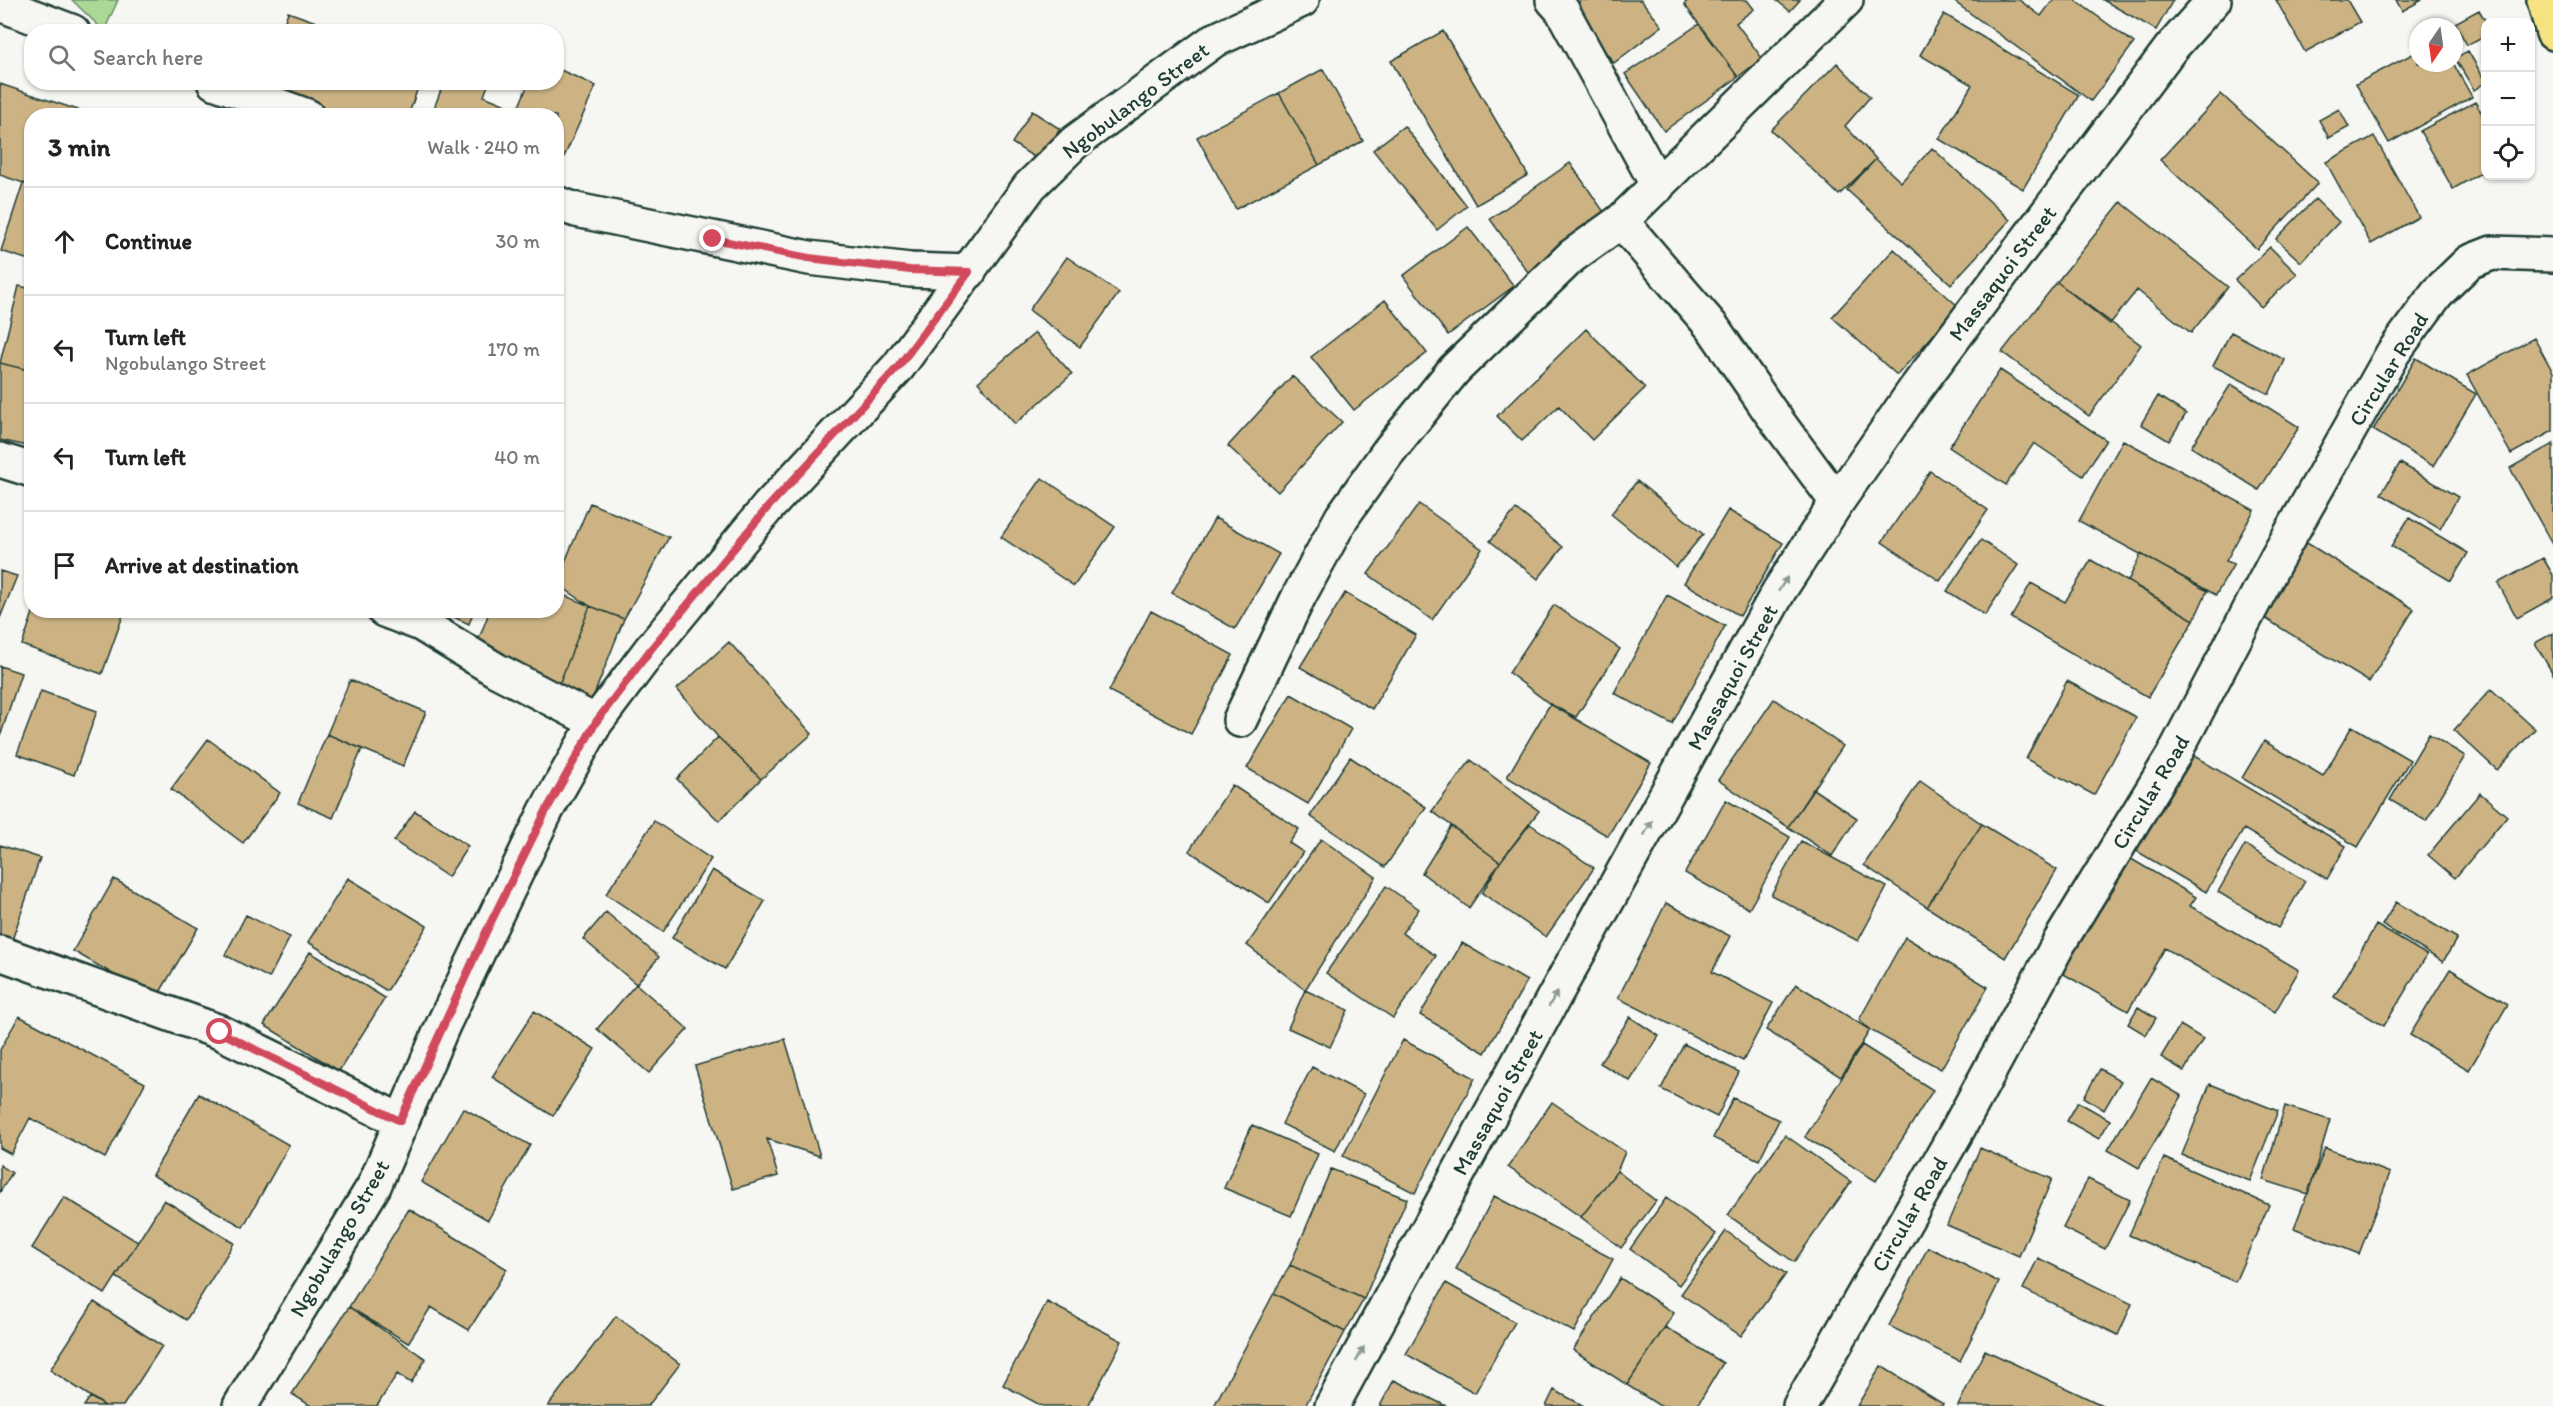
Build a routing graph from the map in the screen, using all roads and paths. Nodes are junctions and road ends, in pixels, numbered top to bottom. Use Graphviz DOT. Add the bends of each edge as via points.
graph roads {
  1 [pos="1302,0"];
  2 [pos="1553,0"];
  3 [pos="1846,0"];
  4 [pos="2214,0"];
  5 [pos="2544,0"];
  6 [pos="0,4"];
  7 [pos="52,24"];
  8 [pos="2553,33"];
  9 [pos="236,90"];
  10 [pos="285,108"];
  11 [pos="1658,186"];
  12 [pos="564,206"];
  13 [pos="1621,221"];
  14 [pos="2553,255"];
  15 [pos="969,272"];
  16 [pos="0,460"];
  17 [pos="24,468"];
  18 [pos="1837,502"];
  19 [pos="405,618"];
  20 [pos="1240,720"];
  21 [pos="596,722"];
  22 [pos="0,954"];
  23 [pos="400,1121"];
  24 [pos="240,1406"];
  25 [pos="1332,1406"];
  26 [pos="1800,1406"];
  1 -- 15 [label="street, Ngobulango Street" via="1213,40 1075,142 1030,186"];
  2 -- 11 [label="street" via="1563,10"];
  3 -- 11 [label="street"];
  4 -- 18 [label="street, Massaquoi Street" via="2171,48 1914,391"];
  5 -- 8 [label="highway"];
  6 -- 7 [label="street"];
  9 -- 10 [label="street"];
  11 -- 13 [label="street"];
  12 -- 15 [label="street" via="809,258 910,270"];
  13 -- 18 [label="street" via="1713,328"];
  13 -- 20 [label="street" via="1572,256 1455,370 1388,452 1342,517"];
  14 -- 26 [label="street, Circular Road" via="2492,254 2469,262 2438,293 2393,353 2277,558 2173,756 2059,943"];
  15 -- 21 [label="street, Ngobulango Street" via="898,367 768,507"];
  16 -- 17 [label="street"];
  25 -- 18 [label="street, Massaquoi Street, one-way" via="1779,591"];
  19 -- 21 [label="street"];
  21 -- 23 [label="street, Ngobulango Street" via="486,932"];
  22 -- 23 [label="street" via="220,1032"];
  23 -- 24 [label="street, Ngobulango Street" via="374,1186"];
}
